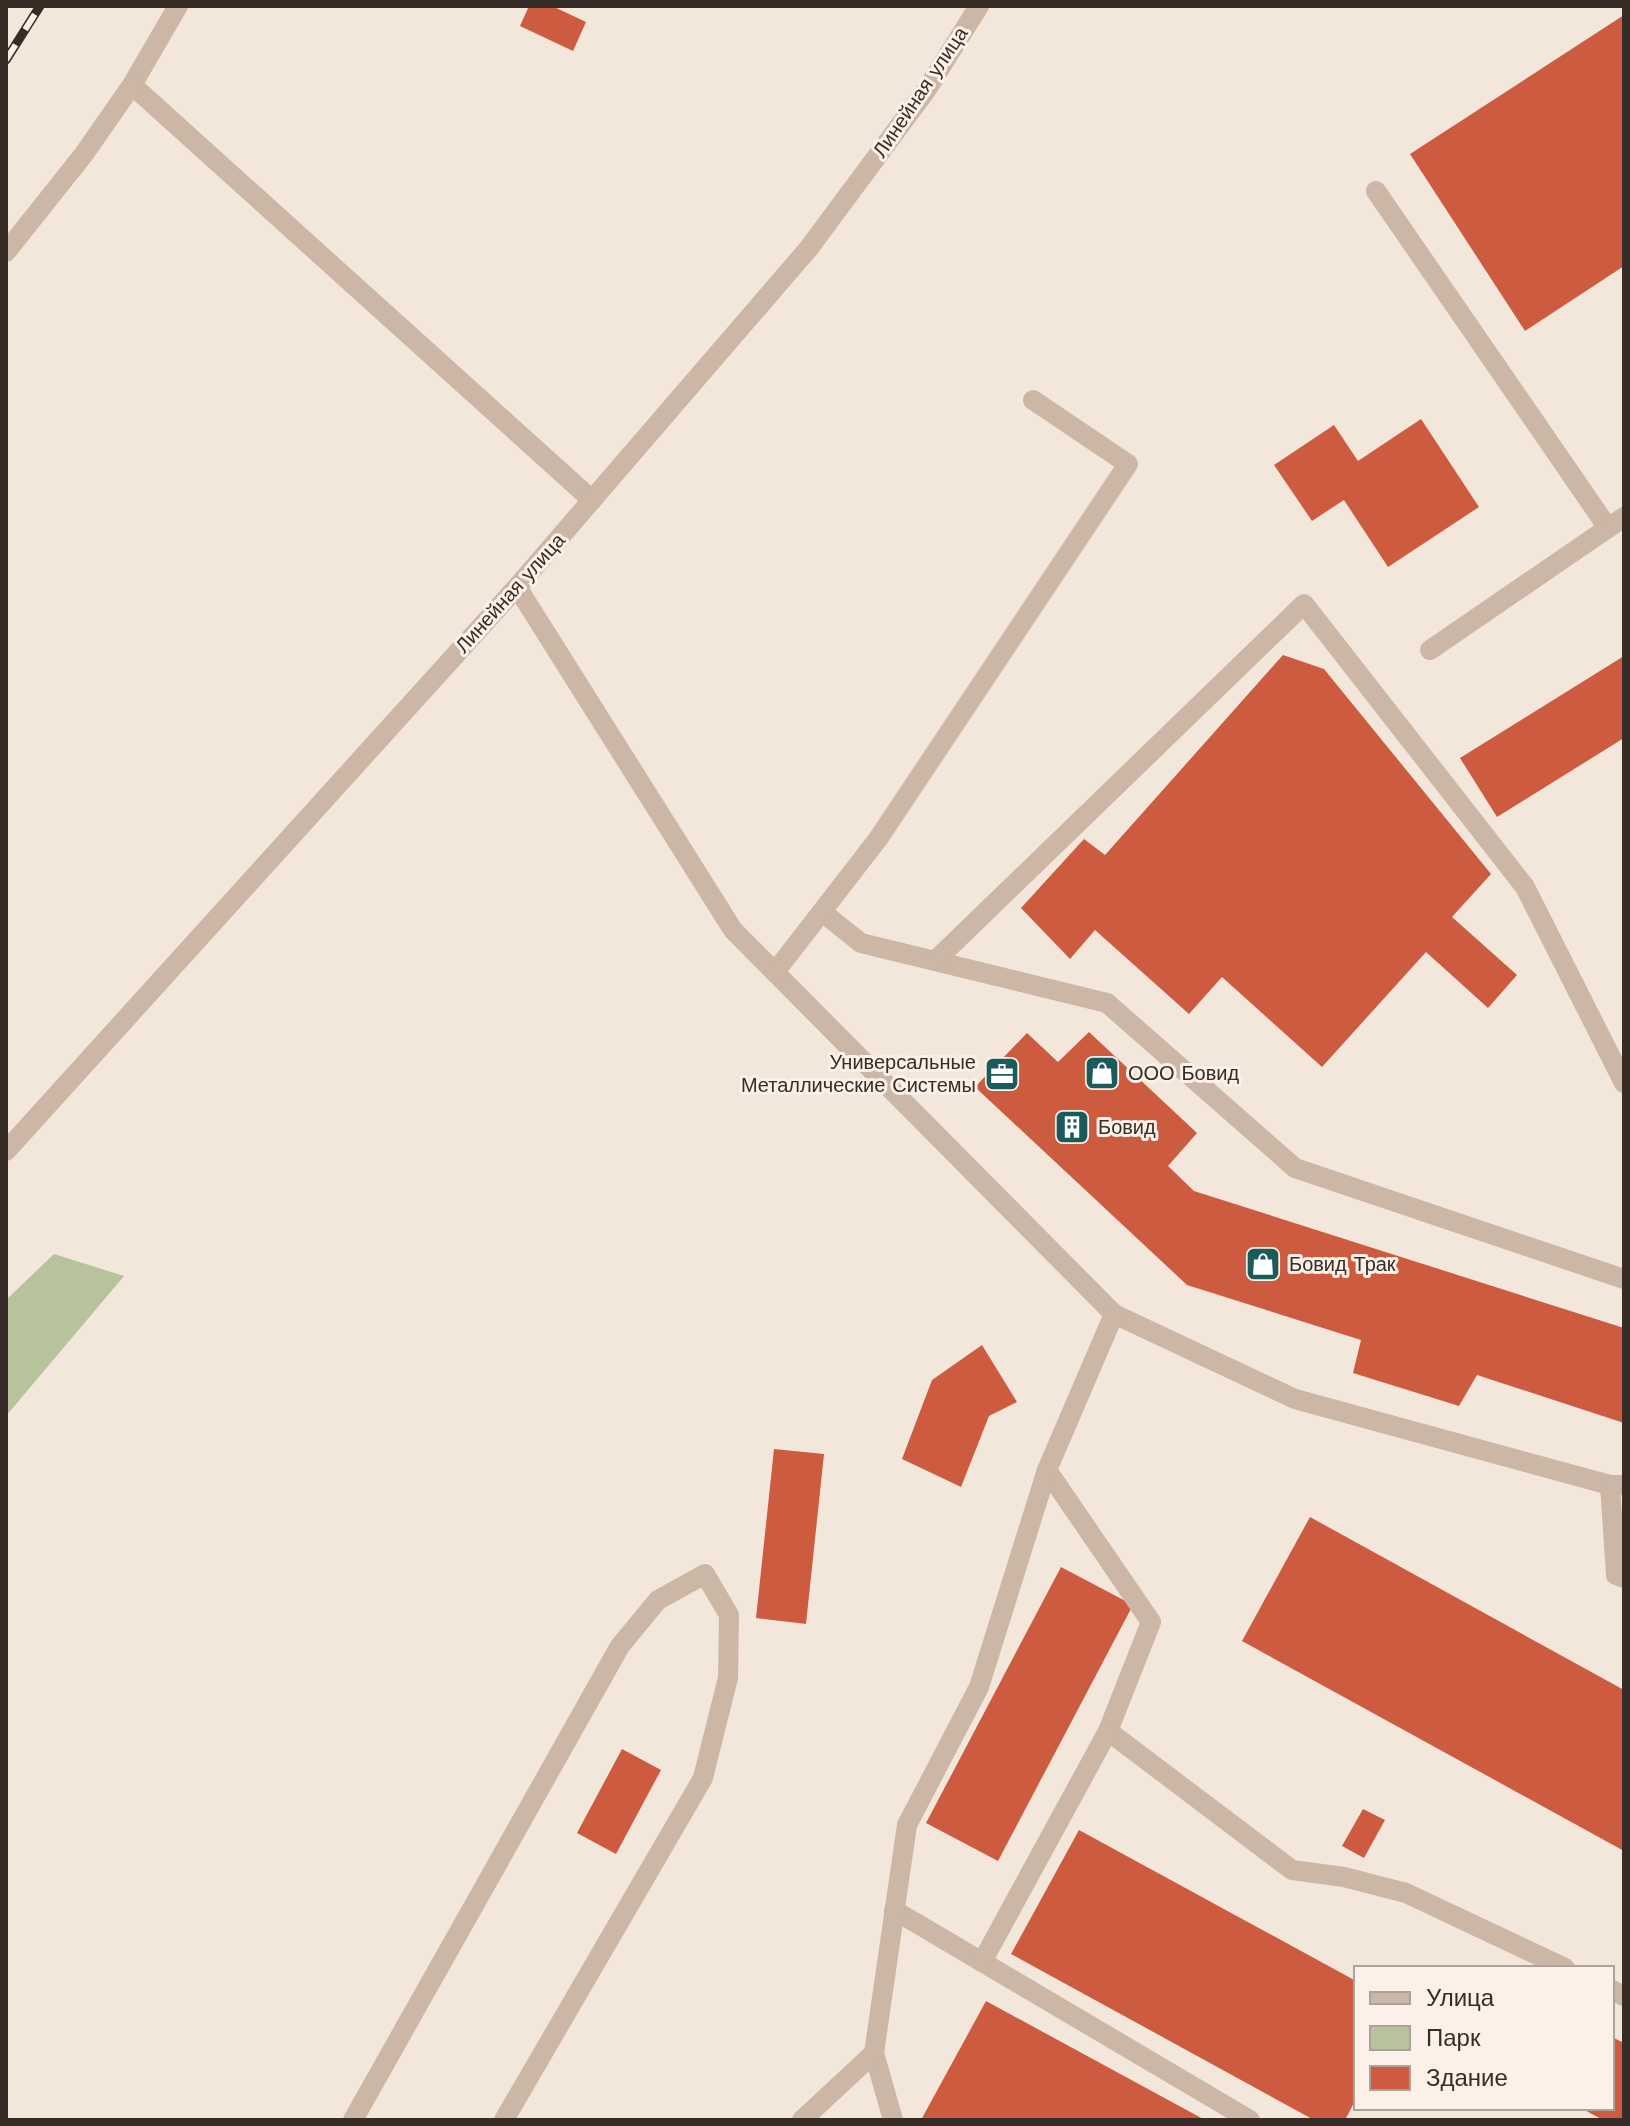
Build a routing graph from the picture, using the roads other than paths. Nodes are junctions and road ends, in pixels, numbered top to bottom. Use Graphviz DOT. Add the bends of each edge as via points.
graph roads {
  1 [pos="178,6"];
  2 [pos="979,6"];
  3 [pos="132,85"];
  4 [pos="1376,191"];
  5 [pos="6,252"];
  6 [pos="1033,400"];
  7 [pos="592,500"];
  8 [pos="1616,522"];
  9 [pos="517,587"];
  10 [pos="1430,650"];
  11 [pos="822,912"];
  12 [pos="935,961"];
  13 [pos="775,972"];
  14 [pos="1624,1083"];
  15 [pos="6,1151"];
  16 [pos="1624,1279"];
  17 [pos="1114,1314"];
  18 [pos="1047,1470"];
  19 [pos="1617,1485"];
  20 [pos="1624,1578"];
  21 [pos="1108,1731"];
  22 [pos="894,1910"];
  23 [pos="982,1962"];
  24 [pos="1561,1966"];
  25 [pos="874,2053"];
  26 [pos="353,2120"];
  27 [pos="504,2120"];
  28 [pos="802,2120"];
  29 [pos="893,2120"];
  30 [pos="1250,2120"];
  1 -- 3 [label="street"];
  2 -- 7 [label="street, Линейная улица" via="927,89 809,248"];
  3 -- 5 [label="street"];
  3 -- 7 [label="street"];
  4 -- 8 [label="street"];
  6 -- 11 [label="street" via="1128,464 878,839"];
  7 -- 9 [label="street, Линейная улица"];
  8 -- 10 [label="street"];
  9 -- 13 [label="street" via="733,930"];
  9 -- 15 [label="street, Линейная улица"];
  11 -- 12 [label="street" via="861,943"];
  11 -- 13 [label="street"];
  12 -- 14 [label="street" via="1304,604 1525,887"];
  12 -- 16 [label="street" via="1107,1003 1295,1168"];
  13 -- 17 [label="street"];
  17 -- 18 [label="street"];
  17 -- 19 [label="street" via="1295,1399"];
  18 -- 21 [label="street" via="1151,1622"];
  18 -- 22 [label="street" via="979,1687 907,1825"];
  19 -- 20 [label="street" via="1616,1575"];
  21 -- 23 [label="street"];
  21 -- 24 [label="street" via="1292,1870 1406,1893"];
  22 -- 23 [label="street"];
  22 -- 25 [label="street"];
  23 -- 30 [label="street"];
  25 -- 28 [label="street"];
  25 -- 29 [label="street"];
  26 -- 27 [label="street" via="620,1646 658,1600 705,1574 729,1615 728,1678 703,1778"];
}
